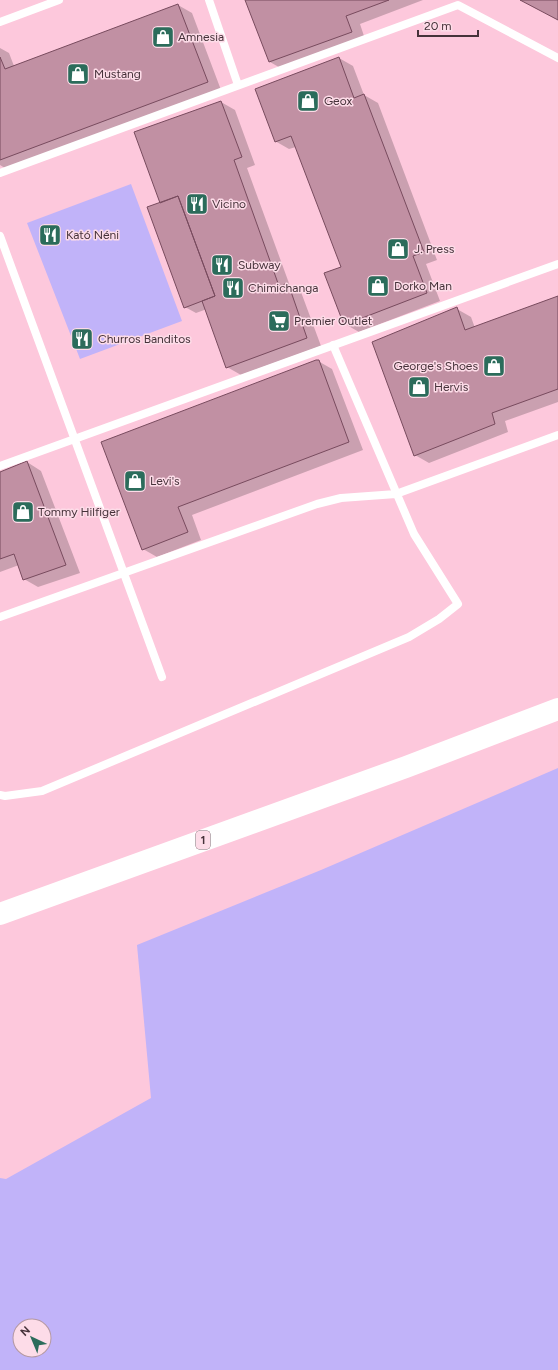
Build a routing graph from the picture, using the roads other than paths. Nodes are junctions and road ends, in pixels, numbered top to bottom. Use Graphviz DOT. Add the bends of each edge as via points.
graph roads {
  1 [pos="59,0"];
  2 [pos="209,0"];
  3 [pos="0,22"];
  4 [pos="558,58"];
  5 [pos="238,86"];
  6 [pos="0,173"];
  7 [pos="0,236"];
  8 [pos="558,264"];
  9 [pos="333,345"];
  10 [pos="558,435"];
  11 [pos="75,439"];
  12 [pos="0,466"];
  13 [pos="396,494"];
  14 [pos="124,573"];
  15 [pos="0,617"];
  16 [pos="162,677"];
  17 [pos="558,710"];
  18 [pos="0,795"];
  19 [pos="0,914"];
  1 -- 3 [label="lane"];
  2 -- 5 [label="lane"];
  4 -- 5 [label="lane" via="458,5"];
  5 -- 6 [label="lane"];
  7 -- 11 [label="lane"];
  8 -- 9 [label="lane"];
  9 -- 11 [label="lane"];
  9 -- 13 [label="lane"];
  10 -- 13 [label="lane"];
  11 -- 12 [label="lane"];
  11 -- 14 [label="lane"];
  13 -- 14 [label="lane" via="341,498 317,504"];
  13 -- 18 [label="lane" via="414,534 458,604 439,619 409,637 42,792"];
  14 -- 15 [label="lane"];
  14 -- 16 [label="lane"];
  17 -- 19 [label="main road, 1"];
}
